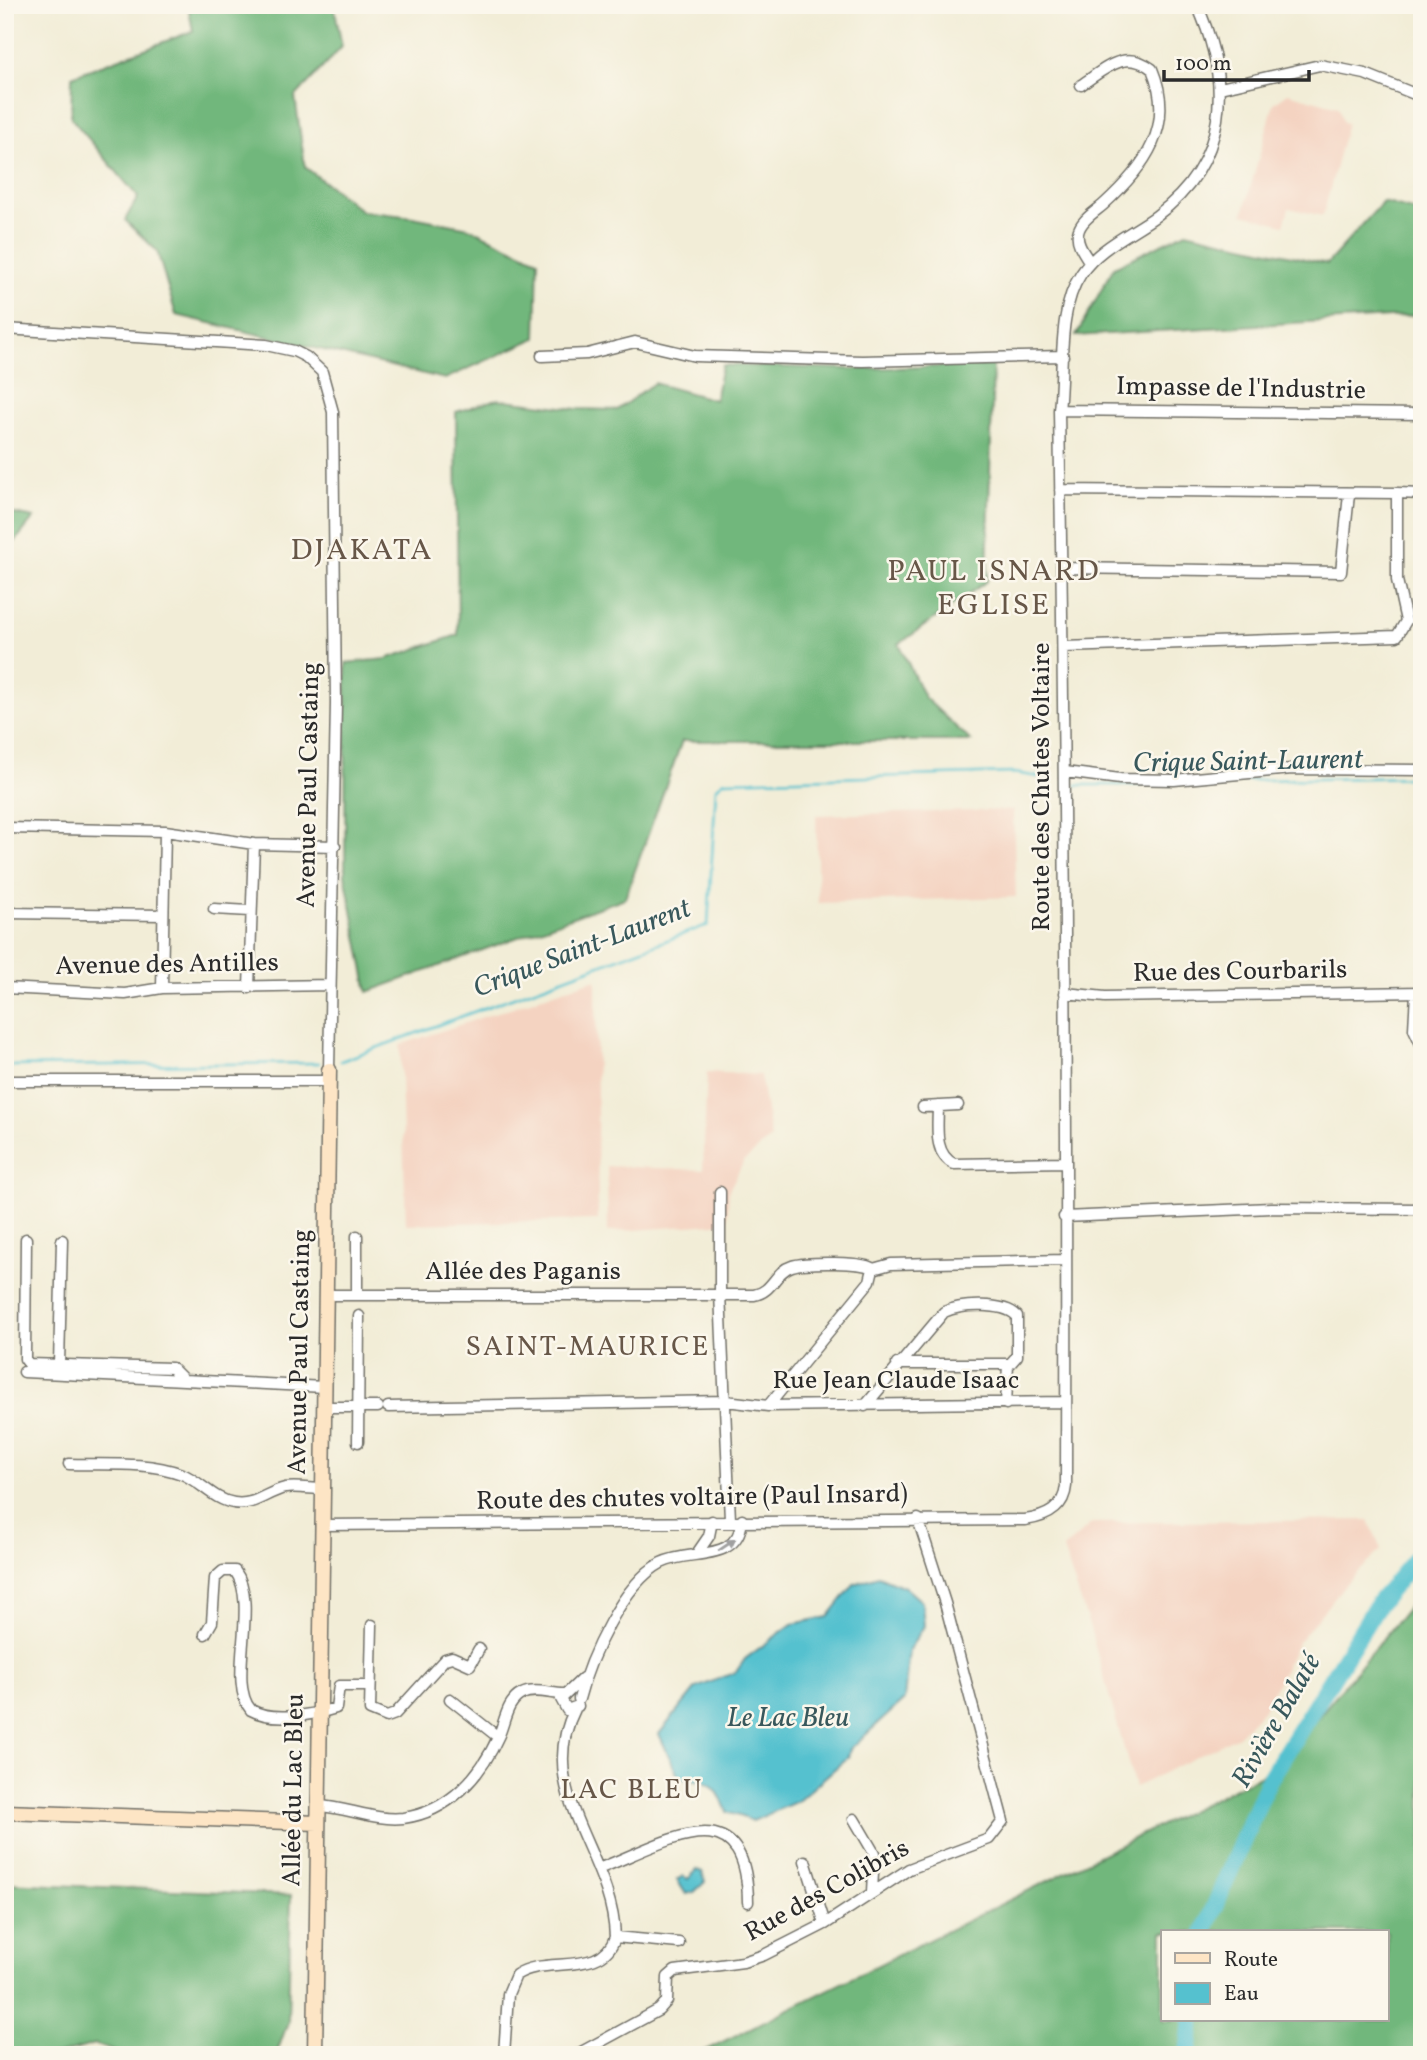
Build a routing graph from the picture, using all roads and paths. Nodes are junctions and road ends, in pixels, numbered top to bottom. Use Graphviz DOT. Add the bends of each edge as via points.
graph roads {
  1 [pos="1197,5"];
  2 [pos="1081,85"];
  3 [pos="1220,88"];
  4 [pos="1422,97"];
  5 [pos="1090,262"];
  6 [pos="5,329"];
  7 [pos="542,356"];
  8 [pos="1063,356"];
  9 [pos="1059,410"];
  10 [pos="1422,414"];
  11 [pos="1060,490"];
  12 [pos="1396,493"];
  13 [pos="1349,494"];
  14 [pos="1422,494"];
  15 [pos="1063,568"];
  16 [pos="1064,648"];
  17 [pos="1422,770"];
  18 [pos="1065,772"];
  19 [pos="5,828"];
  20 [pos="165,831"];
  21 [pos="254,844"];
  22 [pos="335,846"];
  23 [pos="214,909"];
  24 [pos="250,911"];
  25 [pos="5,912"];
  26 [pos="163,915"];
  27 [pos="330,985"];
  28 [pos="5,988"];
  29 [pos="162,988"];
  30 [pos="249,988"];
  31 [pos="1065,993"];
  32 [pos="1419,993"];
  33 [pos="1422,1046"];
  34 [pos="329,1075"];
  35 [pos="5,1081"];
  36 [pos="958,1105"];
  37 [pos="938,1106"];
  38 [pos="923,1107"];
  39 [pos="1066,1161"];
  40 [pos="720,1192"];
  41 [pos="1422,1209"];
  42 [pos="1064,1217"];
  43 [pos="357,1236"];
  44 [pos="26,1239"];
  45 [pos="62,1240"];
  46 [pos="1066,1260"];
  47 [pos="873,1269"];
  48 [pos="720,1293"];
  49 [pos="326,1295"];
  50 [pos="357,1295"];
  51 [pos="359,1316"];
  52 [pos="60,1364"];
  53 [pos="897,1364"];
  54 [pos="1008,1365"];
  55 [pos="24,1372"];
  56 [pos="182,1378"];
  57 [pos="324,1387"];
  58 [pos="726,1401"];
  59 [pos="1066,1402"];
  60 [pos="1006,1404"];
  61 [pos="768,1406"];
  62 [pos="866,1406"];
  63 [pos="323,1407"];
  64 [pos="360,1407"];
  65 [pos="358,1442"];
  66 [pos="69,1464"];
  67 [pos="323,1489"];
  68 [pos="1058,1506"];
  69 [pos="918,1519"];
  70 [pos="736,1520"];
  71 [pos="712,1521"];
  72 [pos="322,1525"];
  73 [pos="698,1552"];
  74 [pos="372,1625"];
  75 [pos="205,1634"];
  76 [pos="479,1649"];
  77 [pos="369,1686"];
  78 [pos="450,1699"];
  79 [pos="569,1701"];
  80 [pos="319,1713"];
  81 [pos="498,1737"];
  82 [pos="318,1806"];
  83 [pos="5,1812"];
  84 [pos="855,1819"];
  85 [pos="318,1824"];
  86 [pos="805,1861"];
  87 [pos="598,1869"];
  88 [pos="872,1892"];
  89 [pos="748,1902"];
  90 [pos="825,1924"];
  91 [pos="615,1937"];
  92 [pos="679,1943"];
  93 [pos="315,2055"];
  94 [pos="504,2055"];
  95 [pos="576,2055"];
  1 -- 3 [label="street, Route des Chutes Voltaire" via="1211,42"];
  2 -- 5 [label="street" via="1123,58 1135,59 1153,69 1163,106 1156,141 1078,233 1080,247"];
  3 -- 4 [label="street" via="1310,66 1328,66 1365,74"];
  3 -- 5 [label="street, Route des Chutes Voltaire" via="1213,138 1194,176 1160,213"];
  5 -- 8 [label="street, Route des Chutes Voltaire" via="1069,303"];
  6 -- 22 [label="street, Avenue Paul Castaing" via="257,344 294,351 322,372 331,396 334,432"];
  7 -- 8 [label="street" via="587,354 635,342 695,356 862,361"];
  8 -- 9 [label="street, Route des Chutes Voltaire"];
  9 -- 10 [label="street, Impasse de l'Industrie"];
  9 -- 11 [label="street, Route des Chutes Voltaire"];
  11 -- 13 [label="street"];
  11 -- 15 [label="street, Route des Chutes Voltaire"];
  12 -- 13 [label="street"];
  12 -- 14 [label="street"];
  12 -- 16 [label="street" via="1397,580 1406,621 1397,636"];
  13 -- 15 [label="street" via="1341,572"];
  15 -- 16 [label="street, Route des Chutes Voltaire"];
  16 -- 18 [label="street, Route des Chutes Voltaire"];
  17 -- 18 [label="street" via="1292,769 1174,780"];
  18 -- 31 [label="street, Route des Chutes Voltaire"];
  19 -- 20 [label="street"];
  20 -- 21 [label="street"];
  20 -- 26 [label="street"];
  21 -- 22 [label="street"];
  21 -- 24 [label="street"];
  22 -- 27 [label="street, Avenue Paul Castaing"];
  23 -- 24 [label="street"];
  24 -- 30 [label="street"];
  25 -- 26 [label="street"];
  26 -- 29 [label="street"];
  27 -- 30 [label="street, Avenue des Antilles"];
  27 -- 34 [label="street, Avenue Paul Castaing"];
  28 -- 29 [label="street, Avenue des Antilles" via="125,993"];
  29 -- 30 [label="street, Avenue des Antilles"];
  31 -- 32 [label="street, Rue des Courbarils" via="1105,997"];
  31 -- 39 [label="street, Route des Chutes Voltaire"];
  32 -- 33 [label="street, Rue des Courbarils" via="1414,1029"];
  34 -- 35 [label="street"];
  34 -- 49 [label="street, Avenue Paul Castaing"];
  36 -- 37 [label="street"];
  37 -- 38 [label="street"];
  37 -- 39 [label="street" via="940,1147 954,1164"];
  39 -- 42 [label="street, Route des Chutes Voltaire"];
  40 -- 48 [label="street"];
  41 -- 42 [label="street" via="1270,1208"];
  42 -- 46 [label="street, Route des Chutes Voltaire"];
  43 -- 50 [label="street"];
  44 -- 52 [label="street" via="25,1359 29,1364"];
  45 -- 52 [label="street"];
  46 -- 47 [label="street, Allée des Paganis" via="891,1264"];
  46 -- 59 [label="street, Route des Chutes Voltaire"];
  47 -- 48 [label="street, Allée des Paganis" via="862,1263 795,1265 783,1271 766,1292 754,1296"];
  47 -- 61 [label="street" via="870,1281"];
  48 -- 50 [label="street, Allée des Paganis"];
  48 -- 58 [label="street"];
  49 -- 50 [label="street, Allée des Paganis"];
  49 -- 57 [label="street, Avenue Paul Castaing"];
  51 -- 64 [label="street"];
  52 -- 56 [label="street" via="172,1368"];
  53 -- 54 [label="street"];
  53 -- 54 [label="street" via="944,1312 1007,1308 1017,1315 1017,1356"];
  53 -- 62 [label="street"];
  54 -- 60 [label="street"];
  55 -- 56 [label="street"];
  56 -- 57 [label="street"];
  57 -- 63 [label="street, Avenue Paul Castaing"];
  58 -- 61 [label="street, Rue Jean Claude Isaac"];
  58 -- 64 [label="street, Rue Jean Claude Isaac"];
  58 -- 70 [label="street"];
  59 -- 60 [label="street, Rue Jean Claude Isaac"];
  59 -- 68 [label="street, Route des Chutes Voltaire" via="1066,1486"];
  60 -- 62 [label="street, Rue Jean Claude Isaac"];
  61 -- 62 [label="street, Rue Jean Claude Isaac"];
  63 -- 64 [label="street, Rue Jean Claude Isaac"];
  63 -- 67 [label="street, Avenue Paul Castaing"];
  64 -- 65 [label="street"];
  66 -- 67 [label="street" via="167,1469 194,1480 222,1500 237,1503 254,1503 288,1488"];
  67 -- 72 [label="street, Avenue Paul Castaing"];
  68 -- 69 [label="street, Route des chutes voltaire (Paul Insard)" via="1025,1520"];
  69 -- 70 [label="street, Route des chutes voltaire (Paul Insard)"];
  69 -- 88 [label="street, Rue des Colibris" via="1003,1821 989,1839 909,1869"];
  70 -- 71 [label="street, Route des chutes voltaire (Paul Insard)"];
  73 -- 70 [label="street, one-way" via="718,1552 731,1546 739,1536"];
  71 -- 72 [label="street, Route des chutes voltaire (Paul Insard)"];
  71 -- 73 [label="street"];
  72 -- 80 [label="street, Allée du Lac Bleu"];
  73 -- 79 [label="street" via="661,1563 646,1574 625,1599"];
  74 -- 77 [label="street"];
  75 -- 80 [label="street" via="212,1622 215,1578 223,1571 235,1571 243,1589 247,1706 261,1715"];
  76 -- 77 [label="street" via="470,1665 452,1657 445,1659 395,1714 387,1717 370,1710"];
  77 -- 80 [label="street" via="339,1686 336,1708"];
  78 -- 81 [label="street"];
  79 -- 81 [label="street" via="528,1692 517,1697"];
  79 -- 87 [label="street" via="563,1780"];
  80 -- 82 [label="street, Allée du Lac Bleu"];
  81 -- 82 [label="street" via="468,1784 456,1796 424,1812 388,1818"];
  82 -- 85 [label="street, Allée du Lac Bleu"];
  83 -- 85 [label="street"];
  84 -- 88 [label="street" via="874,1853"];
  85 -- 93 [label="street, Allée du Lac Bleu"];
  86 -- 90 [label="street"];
  87 -- 89 [label="street" via="693,1832 710,1831 724,1836 738,1852 746,1873"];
  87 -- 91 [label="street"];
  88 -- 90 [label="street, Rue des Colibris"];
  90 -- 95 [label="street, Rue des Colibris" via="752,1959 675,1971 668,1977 667,2001 659,2010"];
  91 -- 92 [label="street"];
  91 -- 94 [label="street" via="607,1952 597,1958 531,1968 516,1975 508,1994"];
}
